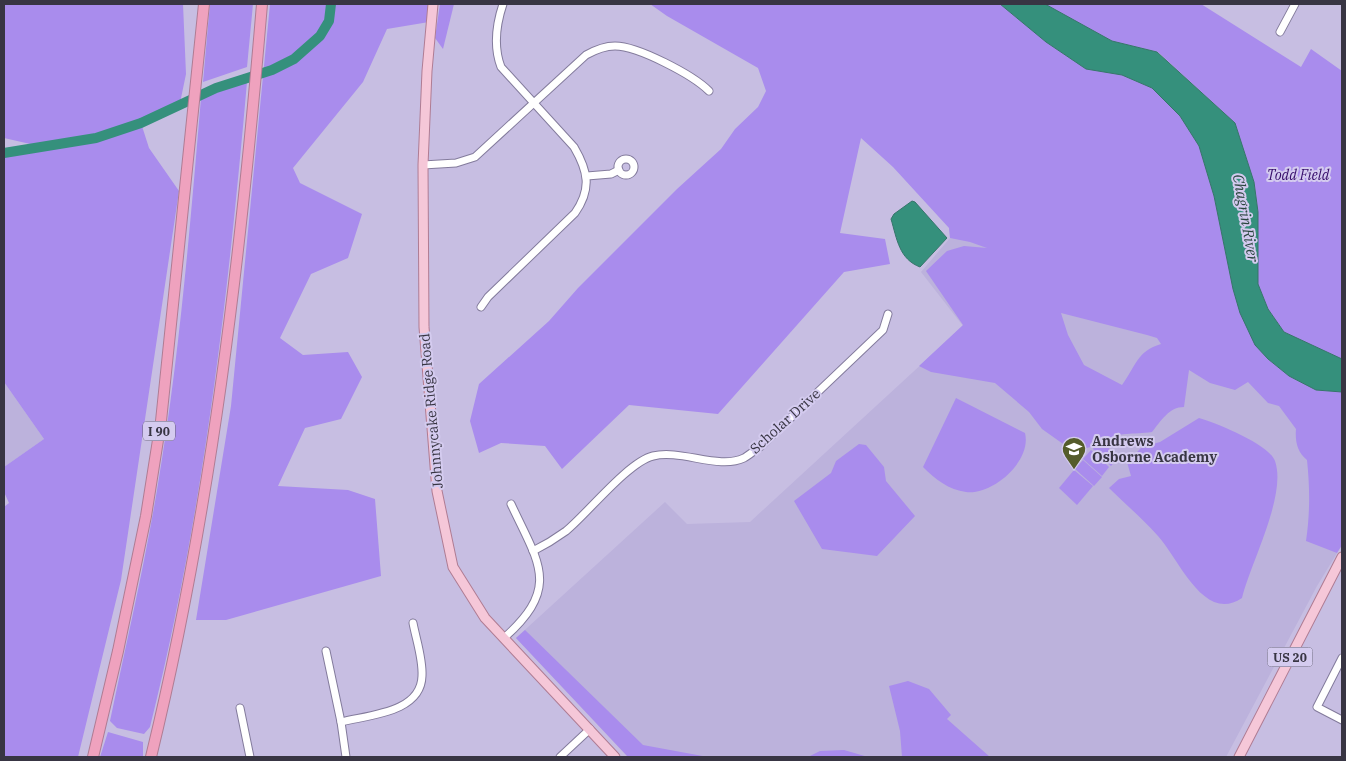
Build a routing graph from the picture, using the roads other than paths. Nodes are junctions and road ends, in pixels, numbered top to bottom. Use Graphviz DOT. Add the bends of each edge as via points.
graph roads {
  1 [pos="204,4"];
  2 [pos="262,4"];
  3 [pos="433,4"];
  4 [pos="502,4"];
  5 [pos="1294,4"];
  6 [pos="1280,32"];
  7 [pos="709,90"];
  8 [pos="534,104"];
  9 [pos="423,165"];
  10 [pos="619,170"];
  11 [pos="587,176"];
  12 [pos="482,307"];
  13 [pos="888,314"];
  14 [pos="511,504"];
  15 [pos="533,551"];
  16 [pos="1342,557"];
  17 [pos="413,623"];
  18 [pos="504,638"];
  19 [pos="326,651"];
  20 [pos="1342,658"];
  21 [pos="240,708"];
  22 [pos="1342,720"];
  23 [pos="342,722"];
  24 [pos="590,729"];
  25 [pos="93,757"];
  26 [pos="151,757"];
  27 [pos="250,757"];
  28 [pos="346,757"];
  29 [pos="560,757"];
  30 [pos="614,757"];
  31 [pos="1239,757"];
  1 -- 25 [label="highway, I 90" via="161,421 146,516"];
  2 -- 26 [label="highway" via="232,295 212,449 192,570"];
  3 -- 9 [label="main road, Johnnycake Ridge Road" via="428,44"];
  4 -- 8 [label="street" via="497,28 497,56 508,77"];
  5 -- 6 [label="street"];
  7 -- 8 [label="street" via="697,79 641,52 608,46 586,55"];
  8 -- 9 [label="street" via="475,158"];
  8 -- 11 [label="street" via="574,147"];
  9 -- 18 [label="main road, Johnnycake Ridge Road" via="424,327 437,491 453,567 485,618"];
  10 -- 11 [label="street"];
  11 -- 12 [label="street" via="583,201 575,214 488,297"];
  13 -- 15 [label="street, Scholar Drive" via="883,330 754,451 727,461 673,454 651,456 635,466 567,530"];
  14 -- 15 [label="street"];
  15 -- 18 [label="street" via="540,585 536,601"];
  16 -- 31 [label="main road, US 20"];
  17 -- 23 [label="street" via="422,677 415,697 398,708"];
  18 -- 24 [label="main road, Johnnycake Ridge Road"];
  19 -- 23 [label="street"];
  20 -- 22 [label="street" via="1317,707"];
  21 -- 27 [label="street"];
  23 -- 28 [label="street"];
  24 -- 29 [label="street"];
  24 -- 30 [label="main road, Johnnycake Ridge Road"];
}
